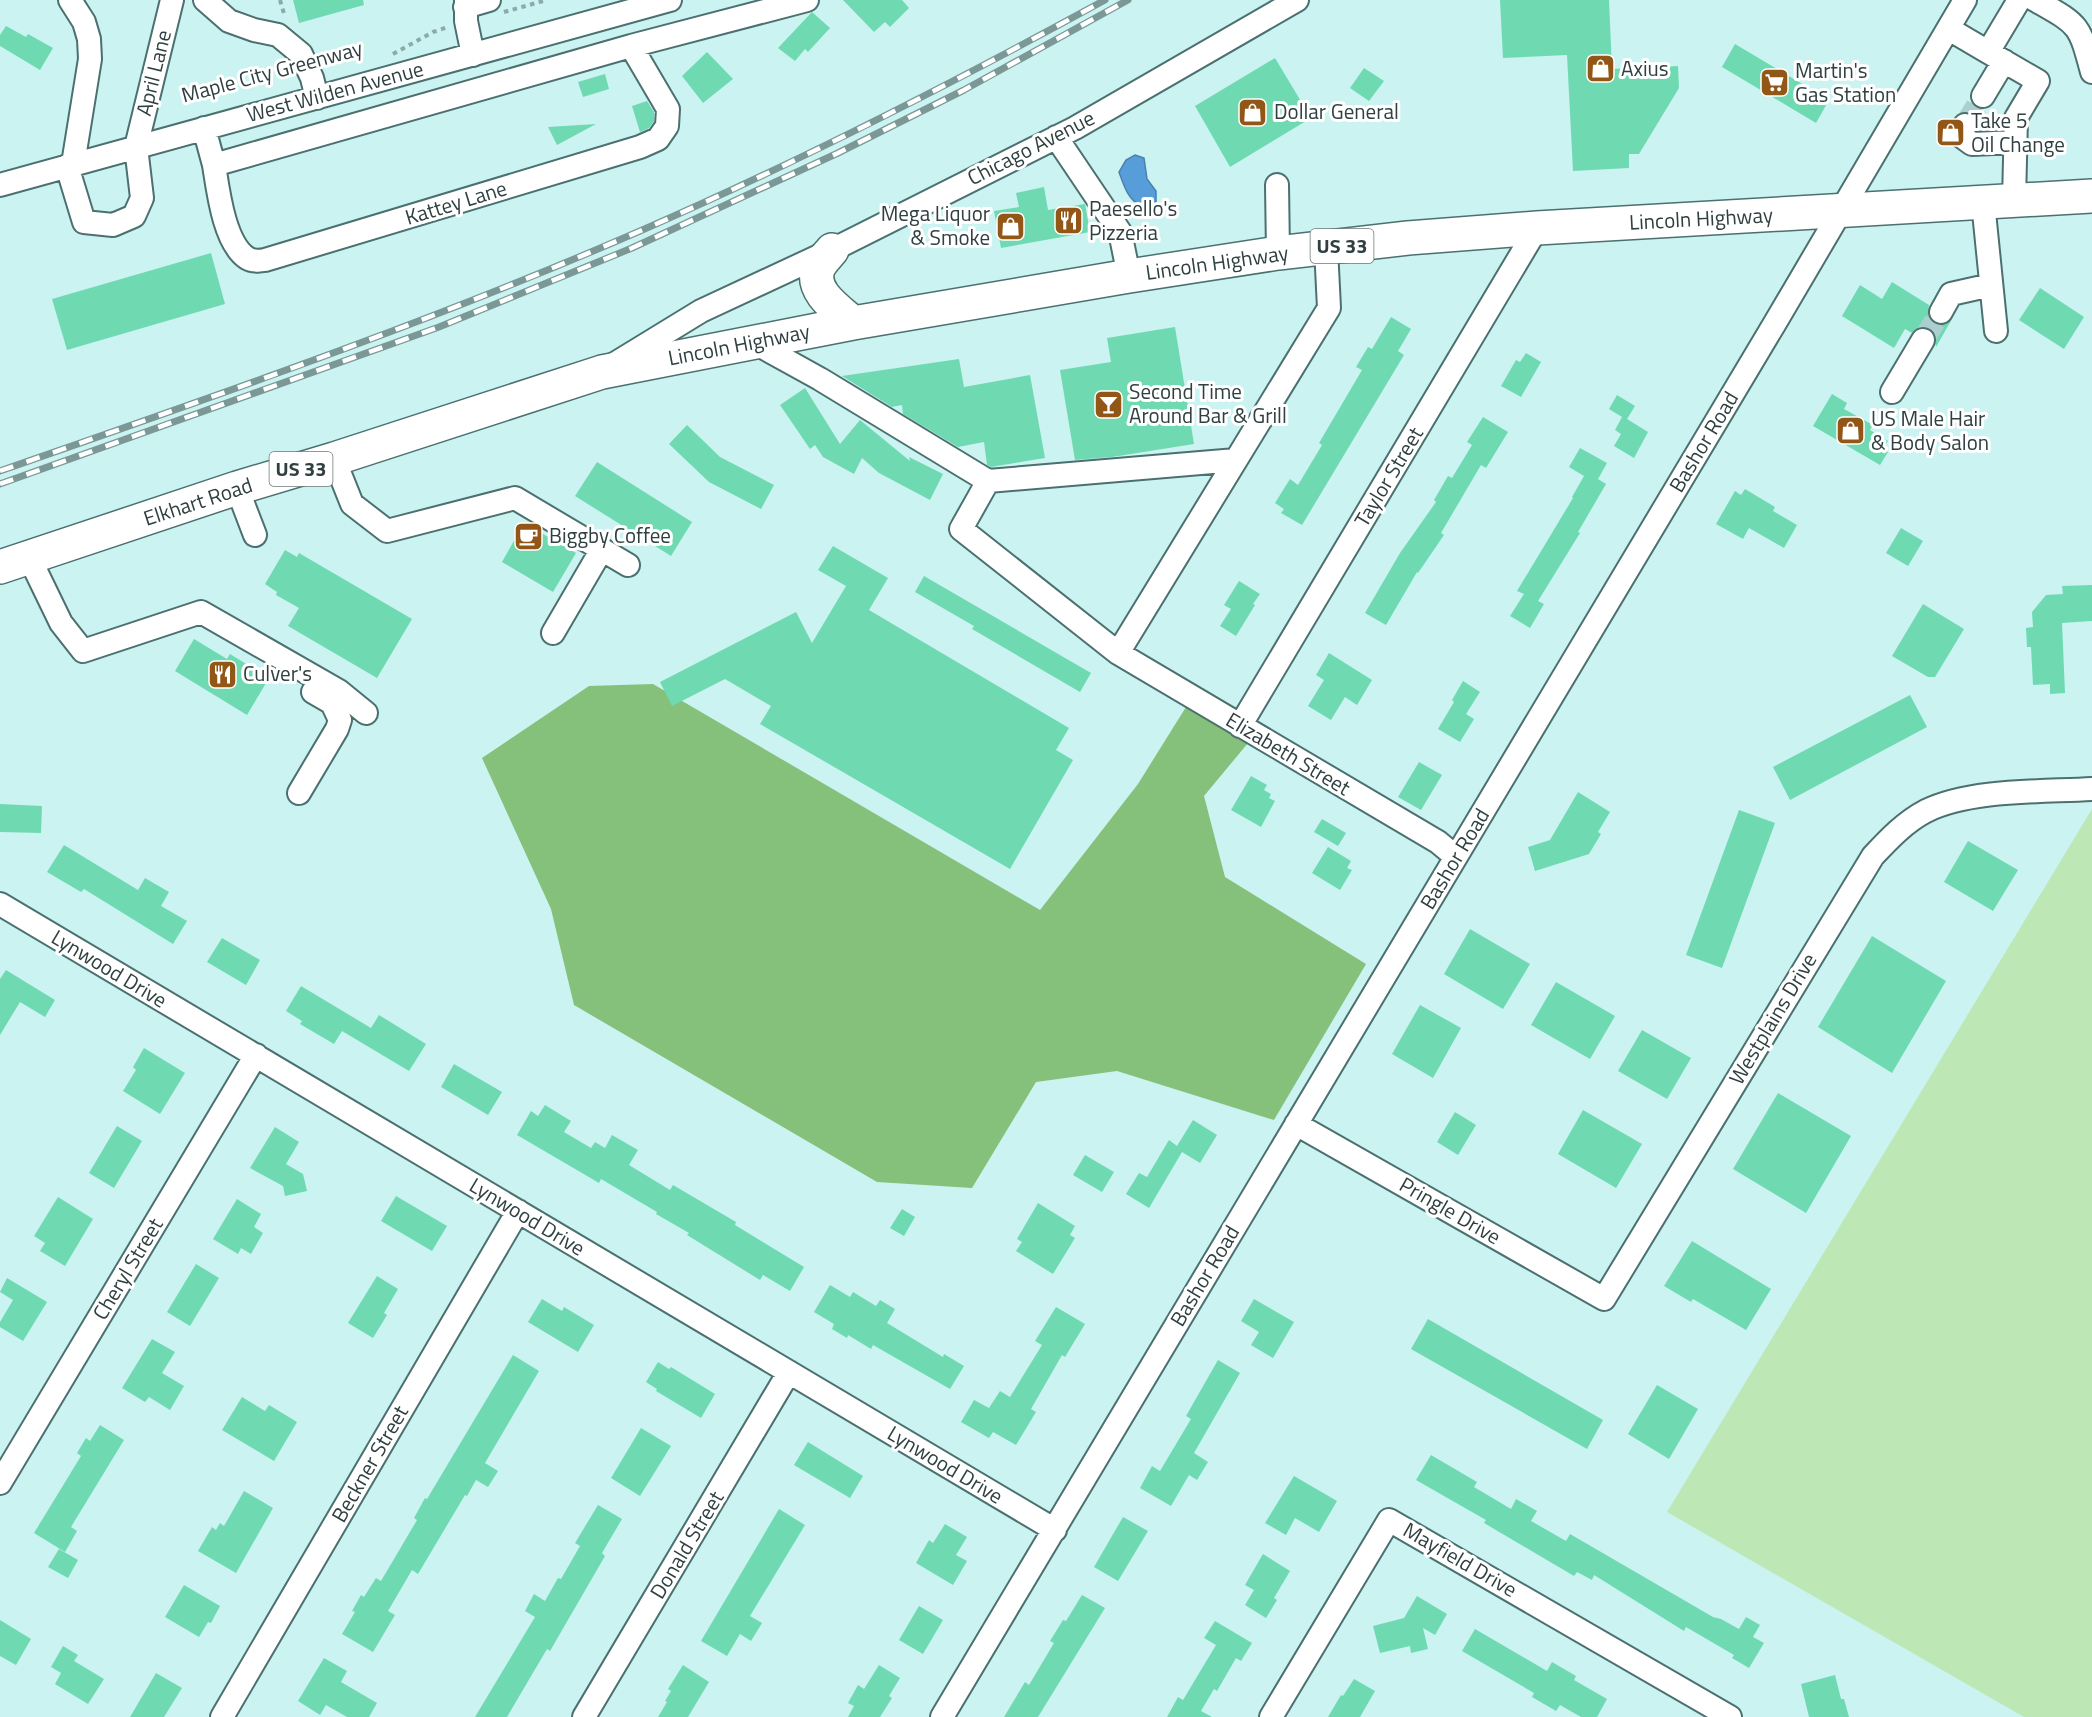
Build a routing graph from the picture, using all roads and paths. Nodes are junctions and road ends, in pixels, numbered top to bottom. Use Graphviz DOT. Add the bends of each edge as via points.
graph roads {
  1 [pos="70,0"];
  2 [pos="172,0"];
  3 [pos="205,0"];
  4 [pos="547,0"];
  5 [pos="670,0"];
  6 [pos="807,0"];
  7 [pos="1297,0"];
  8 [pos="2019,0"];
  9 [pos="2035,0"];
  10 [pos="1963,1"];
  11 [pos="495,6"];
  12 [pos="465,9"];
  13 [pos="566,29"];
  14 [pos="1948,29"];
  15 [pos="631,46"];
  16 [pos="392,54"];
  17 [pos="473,55"];
  18 [pos="1996,56"];
  19 [pos="575,62"];
  20 [pos="2092,72"];
  21 [pos="1983,96"];
  22 [pos="317,98"];
  23 [pos="1965,125"];
  24 [pos="204,128"];
  25 [pos="1056,137"];
  26 [pos="2016,142"];
  27 [pos="136,147"];
  28 [pos="70,165"];
  29 [pos="214,165"];
  30 [pos="0,185"];
  31 [pos="1277,185"];
  32 [pos="2092,196"];
  33 [pos="1998,201"];
  34 [pos="1841,212"];
  35 [pos="1537,228"];
  36 [pos="1326,248"];
  37 [pos="832,250"];
  38 [pos="1278,253"];
  39 [pos="1129,276"];
  40 [pos="1991,285"];
  41 [pos="1941,312"];
  42 [pos="853,323"];
  43 [pos="1996,331"];
  44 [pos="1923,340"];
  45 [pos="755,343"];
  46 [pos="602,372"];
  47 [pos="1892,392"];
  48 [pos="334,459"];
  49 [pos="1236,460"];
  50 [pos="988,480"];
  51 [pos="237,488"];
  52 [pos="255,535"];
  53 [pos="602,549"];
  54 [pos="14,562"];
  55 [pos="628,565"];
  56 [pos="185,615"];
  57 [pos="553,633"];
  58 [pos="1118,653"];
  59 [pos="366,713"];
  60 [pos="1240,726"];
  61 [pos="2092,789"];
  62 [pos="299,793"];
  63 [pos="1456,857"];
  64 [pos="0,904"];
  65 [pos="256,1055"];
  66 [pos="1296,1124"];
  67 [pos="518,1212"];
  68 [pos="1604,1299"];
  69 [pos="789,1372"];
  70 [pos="0,1483"];
  71 [pos="1054,1530"];
  72 [pos="222,1717"];
  73 [pos="584,1717"];
  74 [pos="942,1717"];
  75 [pos="1271,1717"];
  76 [pos="1730,1717"];
  1 -- 28 [label="street" via="84,22 90,59"];
  2 -- 27 [label="street, April Lane"];
  3 -- 22 [label="street" via="229,21 278,35 301,54"];
  4 -- 11 [label="path"];
  5 -- 13 [label="street, West Wilden Avenue"];
  6 -- 15 [label="street"];
  7 -- 25 [label="street, Chicago Avenue"];
  8 -- 18 [label="street"];
  9 -- 20 [label="street" via="2078,28"];
  10 -- 14 [label="street, Bashor Road"];
  11 -- 12 [label="street"];
  12 -- 16 [label="path, Maple City Greenway"];
  12 -- 17 [label="street"];
  13 -- 17 [label="street, West Wilden Avenue"];
  13 -- 19 [label="street"];
  14 -- 18 [label="street"];
  14 -- 34 [label="street, Bashor Road"];
  15 -- 19 [label="street"];
  15 -- 29 [label="street, Kattey Lane" via="668,109 667,126 658,139 265,260 247,258 230,236"];
  17 -- 22 [label="street, West Wilden Avenue"];
  18 -- 21 [label="street"];
  18 -- 26 [label="street" via="2038,81 2016,118"];
  19 -- 29 [label="street"];
  22 -- 24 [label="street, West Wilden Avenue"];
  23 -- 26 [label="street" via="1961,136 1972,144"];
  24 -- 27 [label="street, West Wilden Avenue"];
  24 -- 29 [label="street, Kattey Lane"];
  25 -- 37 [label="street, Chicago Avenue"];
  25 -- 39 [label="street" via="1120,232"];
  26 -- 33 [label="street"];
  27 -- 28 [label="street, West Wilden Avenue"];
  27 -- 28 [label="street" via="142,198 134,216 113,225 84,222"];
  28 -- 30 [label="street, West Wilden Avenue"];
  31 -- 38 [label="street"];
  32 -- 33 [label="highway, Lincoln Highway / US 33"];
  33 -- 34 [label="highway, Lincoln Highway / US 33"];
  33 -- 40 [label="street"];
  34 -- 35 [label="highway, Lincoln Highway / US 33"];
  34 -- 63 [label="street, Bashor Road"];
  35 -- 36 [label="highway, Lincoln Highway / US 33"];
  35 -- 60 [label="street, Taylor Street"];
  36 -- 38 [label="highway, Lincoln Highway / US 33"];
  36 -- 49 [label="street" via="1329,308"];
  37 -- 42 [label="highway" via="818,269 817,287"];
  37 -- 46 [label="street, Chicago Avenue" via="701,311"];
  38 -- 39 [label="highway, Lincoln Highway / US 33"];
  39 -- 42 [label="highway, Lincoln Highway / US 33"];
  40 -- 41 [label="street" via="1951,294"];
  40 -- 43 [label="street"];
  42 -- 45 [label="highway, Lincoln Highway / US 33"];
  44 -- 47 [label="street"];
  45 -- 46 [label="highway, Lincoln Highway / US 33"];
  45 -- 50 [label="street"];
  46 -- 48 [label="highway, Elkhart Road / US 33"];
  48 -- 51 [label="highway, Elkhart Road / US 33"];
  48 -- 53 [label="street" via="352,504 387,531 515,498"];
  49 -- 50 [label="street"];
  49 -- 58 [label="street"];
  50 -- 58 [label="street, Elizabeth Street" via="961,529"];
  51 -- 52 [label="street"];
  51 -- 54 [label="highway, Elkhart Road / US 33"];
  53 -- 55 [label="street"];
  53 -- 57 [label="street"];
  54 -- 56 [label="street" via="83,651"];
  56 -- 59 [label="street" via="201,612 339,691"];
  56 -- 62 [label="street" via="332,703 340,720 337,729"];
  58 -- 60 [label="street, Elizabeth Street"];
  60 -- 63 [label="street, Elizabeth Street" via="1438,842"];
  61 -- 68 [label="street, Westplains Drive" via="1953,801 1926,812 1896,832 1873,856"];
  63 -- 66 [label="street, Bashor Road"];
  64 -- 65 [label="street, Lynwood Drive"];
  65 -- 67 [label="street, Lynwood Drive"];
  65 -- 70 [label="street, Cheryl Street"];
  66 -- 68 [label="street, Pringle Drive"];
  66 -- 71 [label="street, Bashor Road"];
  67 -- 69 [label="street, Lynwood Drive"];
  67 -- 72 [label="street, Beckner Street"];
  69 -- 71 [label="street, Lynwood Drive"];
  69 -- 73 [label="street, Donald Street"];
  71 -- 74 [label="street, Bashor Road"];
  75 -- 76 [label="street, Mayfield Drive" via="1389,1520"];
}
